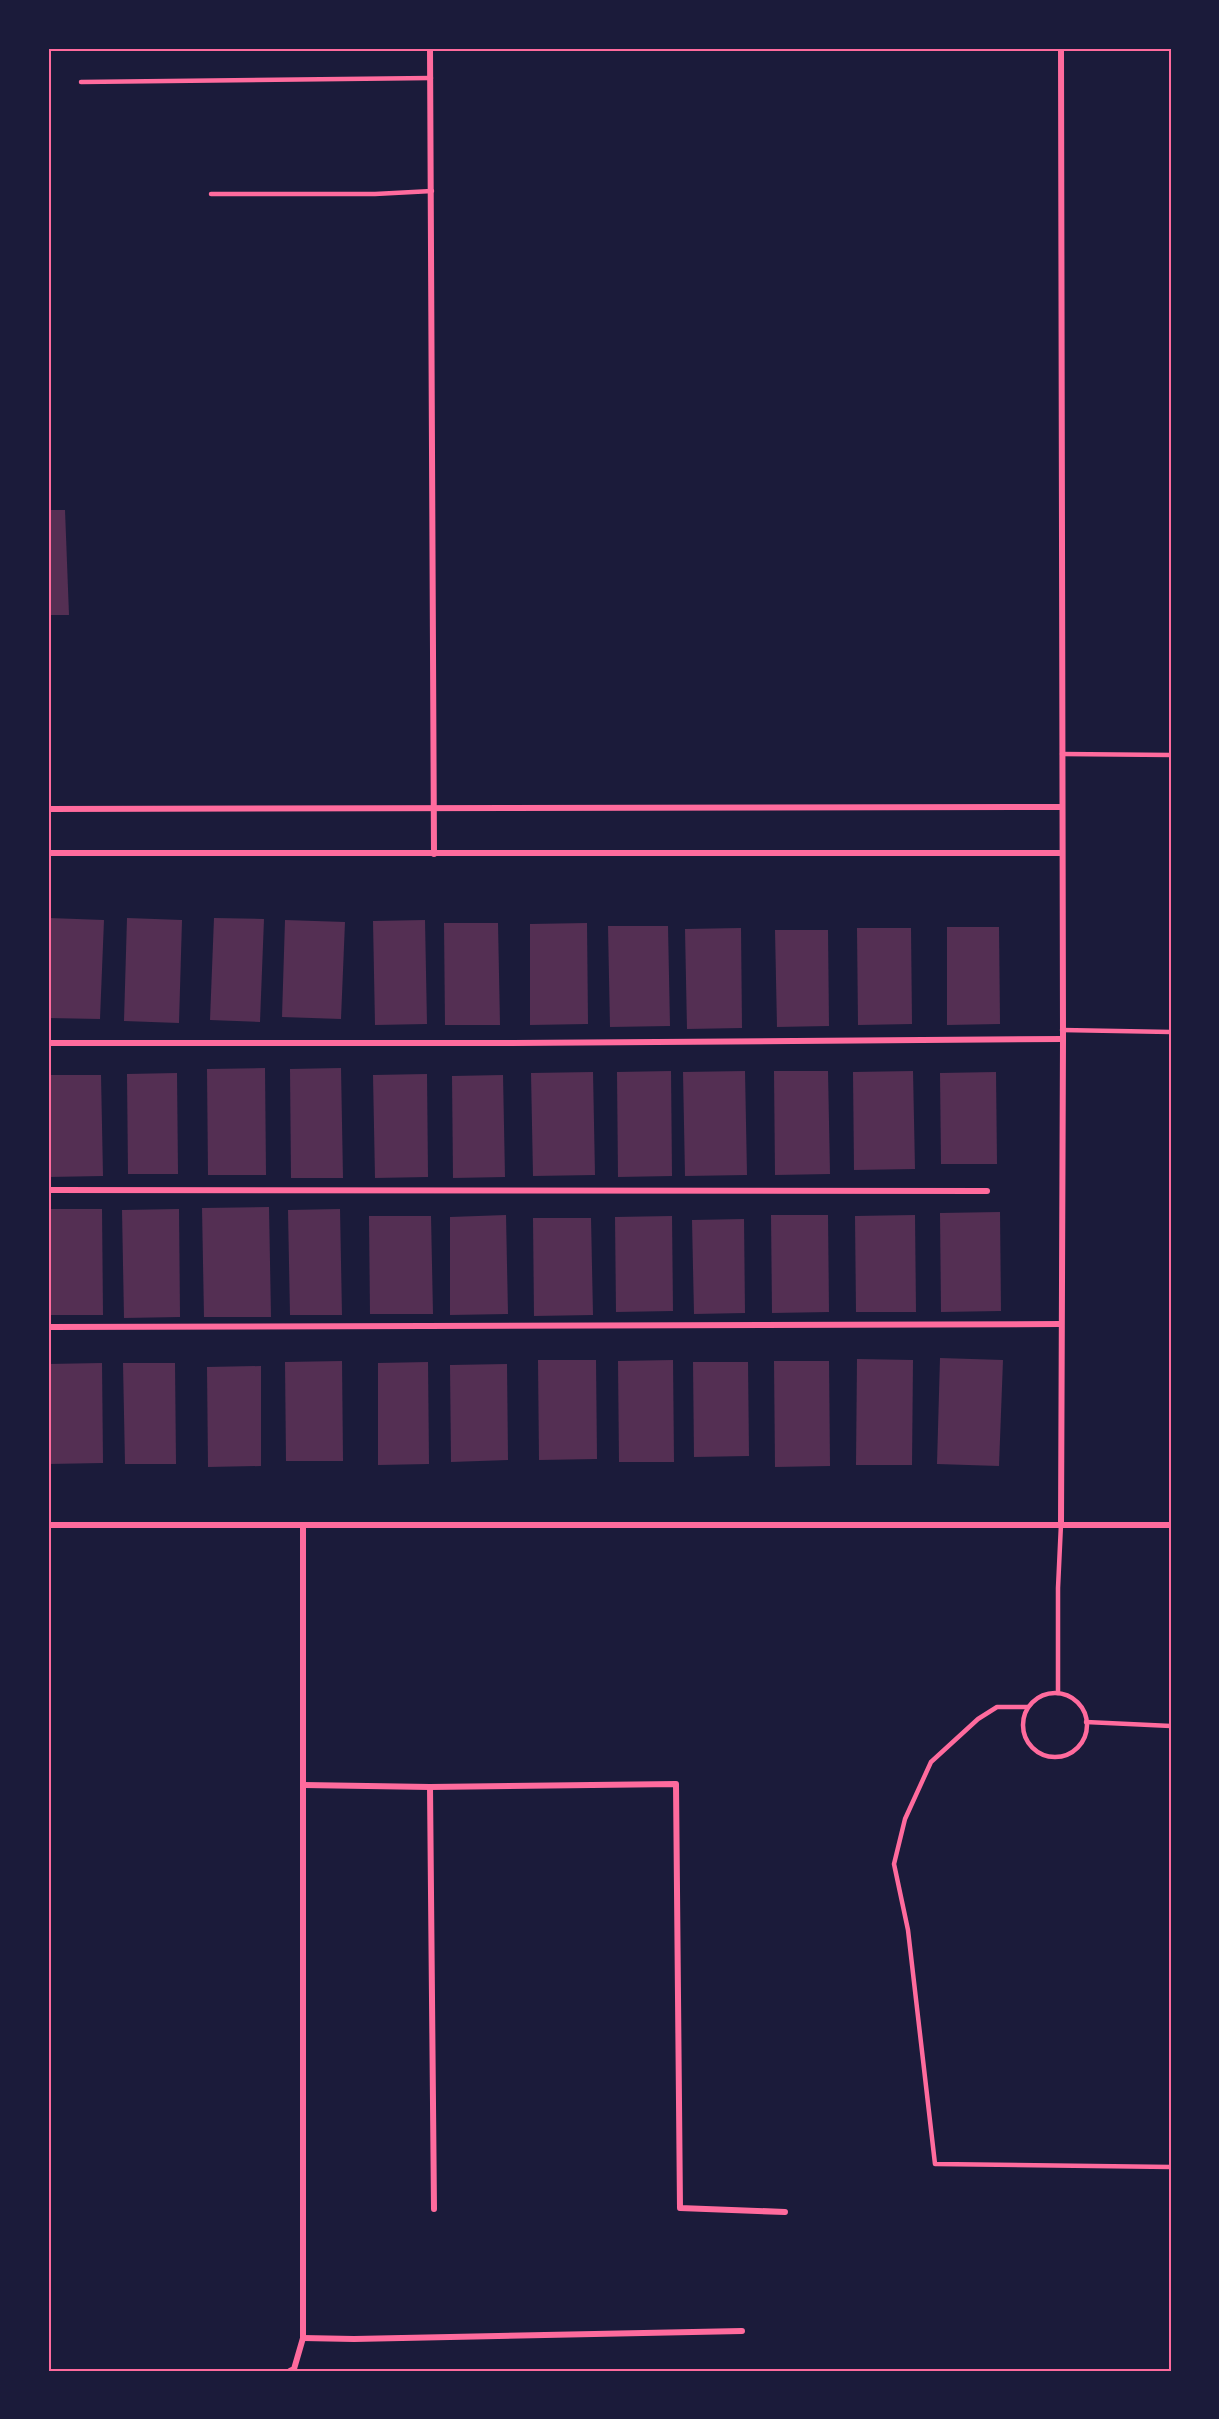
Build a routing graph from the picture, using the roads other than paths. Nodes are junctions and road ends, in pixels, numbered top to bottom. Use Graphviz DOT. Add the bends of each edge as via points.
graph roads {
  1 [pos="430,48"];
  2 [pos="1061,48"];
  3 [pos="430,78"];
  4 [pos="81,82"];
  5 [pos="432,190"];
  6 [pos="211,194"];
  7 [pos="1062,754"];
  8 [pos="1171,755"];
  9 [pos="1062,807"];
  10 [pos="434,808"];
  11 [pos="48,809"];
  12 [pos="1062,853"];
  13 [pos="48,854"];
  14 [pos="434,854"];
  15 [pos="1062,1030"];
  16 [pos="1171,1032"];
  17 [pos="1063,1039"];
  18 [pos="48,1043"];
  19 [pos="48,1190"];
  20 [pos="987,1191"];
  21 [pos="1061,1324"];
  22 [pos="48,1327"];
  23 [pos="1060,1524"];
  24 [pos="48,1525"];
  25 [pos="1171,1525"];
  26 [pos="303,1526"];
  27 [pos="1058,1693"];
  28 [pos="1028,1707"];
  29 [pos="1086,1722"];
  30 [pos="1171,1726"];
  31 [pos="304,1785"];
  32 [pos="430,1787"];
  33 [pos="1171,2167"];
  34 [pos="434,2209"];
  35 [pos="785,2212"];
  36 [pos="742,2331"];
  37 [pos="303,2338"];
  38 [pos="290,2371"];
  1 -- 3 [label="street"];
  2 -- 7 [label="street"];
  3 -- 4 [label="lane"];
  3 -- 5 [label="street"];
  5 -- 6 [label="lane"];
  5 -- 10 [label="street"];
  7 -- 8 [label="lane"];
  7 -- 9 [label="street"];
  9 -- 10 [label="street"];
  9 -- 12 [label="street"];
  10 -- 11 [label="street"];
  10 -- 14 [label="street"];
  12 -- 14 [label="street"];
  12 -- 15 [label="street"];
  13 -- 14 [label="street"];
  15 -- 16 [label="lane"];
  15 -- 17 [label="street"];
  17 -- 18 [label="street"];
  17 -- 21 [label="street"];
  19 -- 20 [label="street"];
  21 -- 22 [label="street"];
  21 -- 23 [label="street"];
  23 -- 25 [label="street"];
  23 -- 26 [label="street"];
  23 -- 27 [label="lane"];
  24 -- 26 [label="street"];
  26 -- 31 [label="street"];
  27 -- 28 [label="lane" via="1041,1696"];
  27 -- 29 [label="lane" via="1077,1702"];
  28 -- 29 [label="lane" via="1023,1718 1026,1739 1042,1754 1064,1756 1074,1750 1086,1733"];
  28 -- 33 [label="lane" via="997,1707 931,1762 905,1819 894,1864 908,1930 935,2164"];
  29 -- 30 [label="lane"];
  31 -- 32 [label="street"];
  31 -- 37 [label="street"];
  32 -- 34 [label="street"];
  32 -- 35 [label="street" via="676,1784 680,2208"];
  36 -- 37 [label="street"];
  37 -- 38 [label="street"];
}
